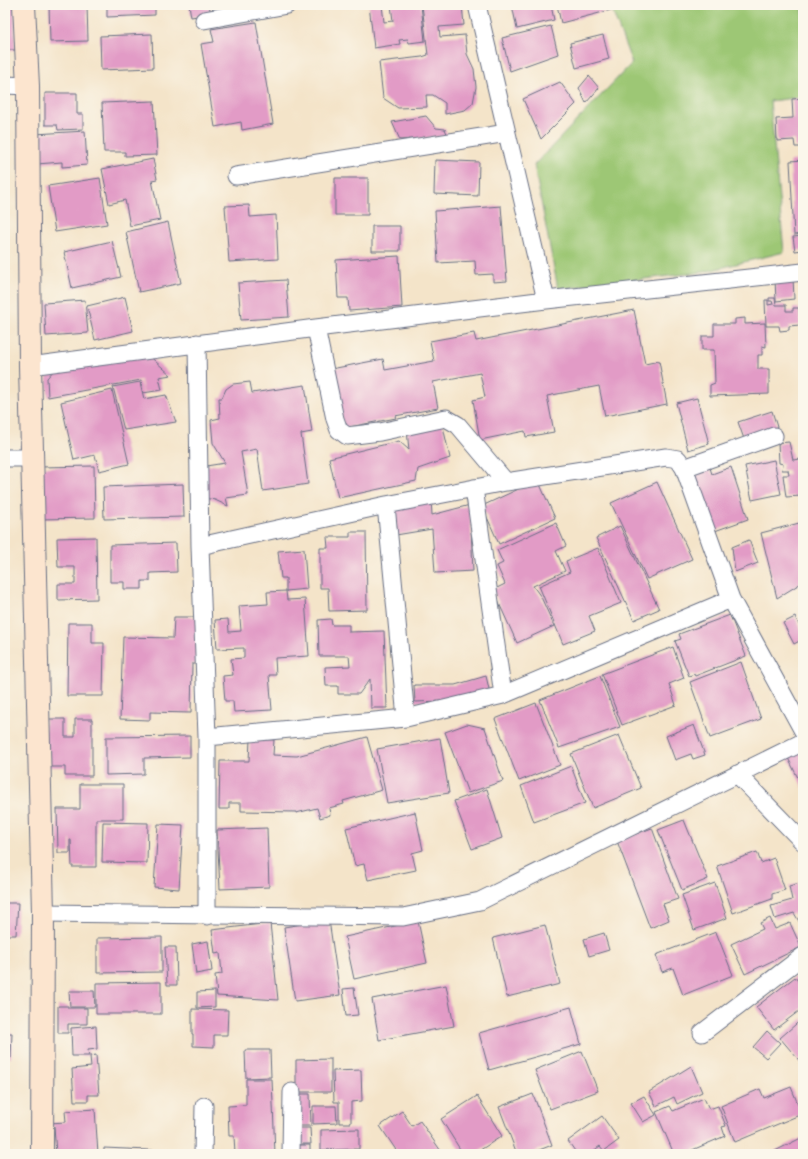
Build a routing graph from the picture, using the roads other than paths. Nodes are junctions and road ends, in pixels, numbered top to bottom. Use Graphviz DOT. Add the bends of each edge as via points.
graph roads {
  1 [pos="24,5"];
  2 [pos="287,5"];
  3 [pos="477,5"];
  4 [pos="204,20"];
  5 [pos="5,85"];
  6 [pos="28,86"];
  7 [pos="507,133"];
  8 [pos="236,176"];
  9 [pos="803,272"];
  10 [pos="546,300"];
  11 [pos="316,328"];
  12 [pos="197,343"];
  13 [pos="30,366"];
  14 [pos="774,436"];
  15 [pos="5,458"];
  16 [pos="33,458"];
  17 [pos="684,468"];
  18 [pos="506,482"];
  19 [pos="474,488"];
  20 [pos="386,505"];
  21 [pos="200,546"];
  22 [pos="731,599"];
  23 [pos="503,695"];
  24 [pos="406,718"];
  25 [pos="803,731"];
  26 [pos="207,737"];
  27 [pos="803,742"];
  28 [pos="737,774"];
  29 [pos="803,842"];
  30 [pos="43,913"];
  31 [pos="207,916"];
  32 [pos="803,956"];
  33 [pos="702,1033"];
  34 [pos="292,1092"];
  35 [pos="204,1106"];
  36 [pos="42,1154"];
  37 [pos="203,1154"];
  38 [pos="291,1154"];
  1 -- 6 [label="street"];
  2 -- 4 [label="street"];
  3 -- 7 [label="street"];
  5 -- 6 [label="street"];
  6 -- 13 [label="street"];
  7 -- 8 [label="street"];
  7 -- 10 [label="street"];
  9 -- 10 [label="street"];
  10 -- 11 [label="street"];
  11 -- 12 [label="street"];
  11 -- 18 [label="street" via="339,430 347,436 446,418 458,425"];
  12 -- 13 [label="street"];
  12 -- 21 [label="street"];
  13 -- 16 [label="street"];
  14 -- 17 [label="street"];
  15 -- 16 [label="street"];
  16 -- 30 [label="street"];
  17 -- 18 [label="street" via="678,459 666,457"];
  17 -- 22 [label="street"];
  18 -- 19 [label="street"];
  19 -- 20 [label="street"];
  19 -- 23 [label="street"];
  20 -- 21 [label="street"];
  20 -- 24 [label="street"];
  21 -- 26 [label="street"];
  22 -- 23 [label="street"];
  22 -- 25 [label="street"];
  23 -- 24 [label="street"];
  24 -- 26 [label="street"];
  26 -- 31 [label="street"];
  27 -- 28 [label="street"];
  28 -- 29 [label="street"];
  28 -- 31 [label="street" via="480,901 403,917"];
  30 -- 31 [label="street"];
  30 -- 36 [label="street"];
  32 -- 33 [label="street"];
  34 -- 38 [label="street"];
  35 -- 37 [label="street"];
}
